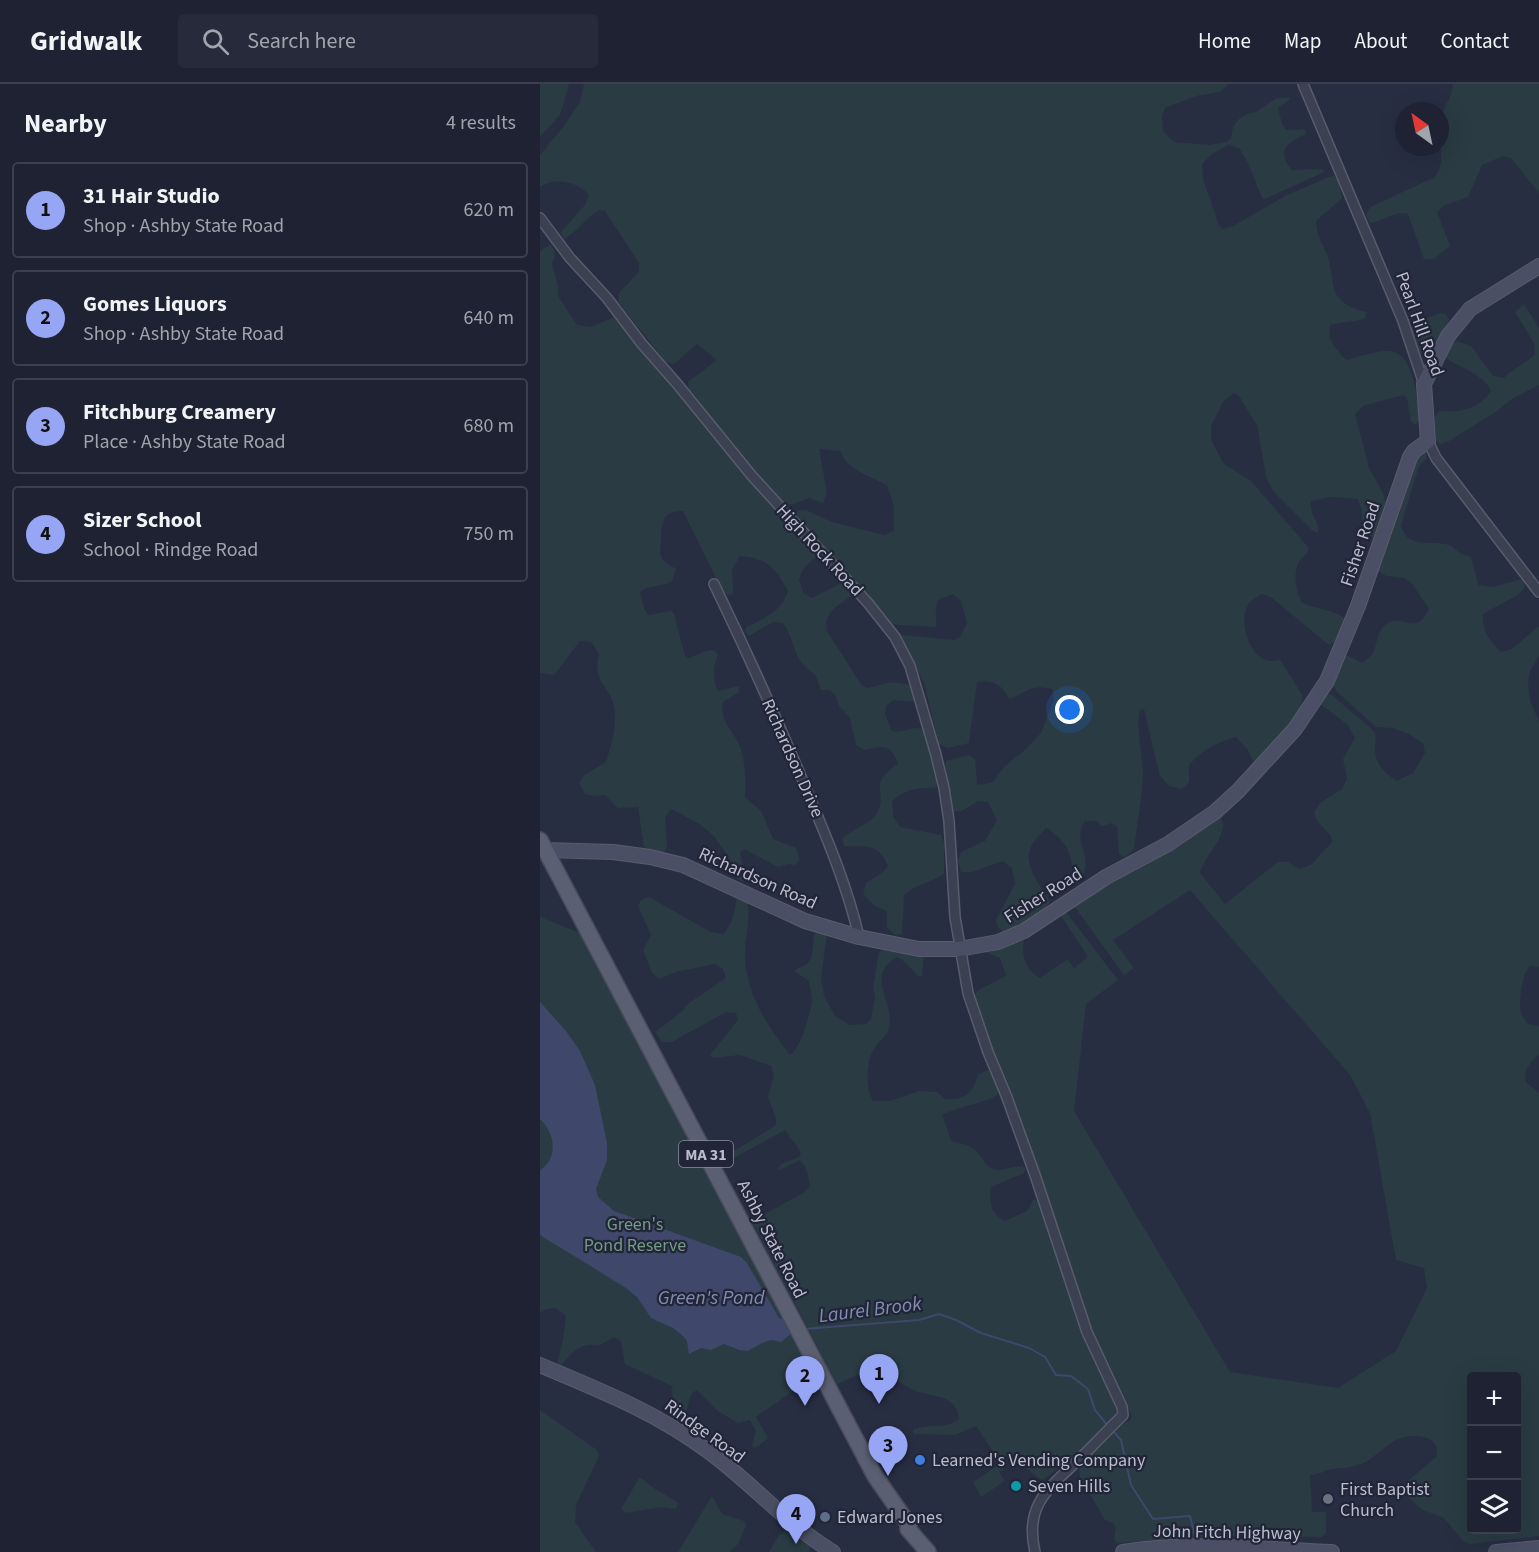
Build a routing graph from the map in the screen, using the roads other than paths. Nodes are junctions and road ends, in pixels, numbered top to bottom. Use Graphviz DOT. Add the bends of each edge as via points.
graph roads {
  1 [pos="1303,84"];
  2 [pos="540,218"];
  3 [pos="1539,266"];
  4 [pos="1424,384"];
  5 [pos="1428,441"];
  6 [pos="714,584"];
  7 [pos="1539,592"];
  8 [pos="542,846"];
  9 [pos="859,937"];
  10 [pos="959,949"];
  11 [pos="540,1365"];
  12 [pos="909,1525"];
  13 [pos="1539,1548"];
  14 [pos="833,1552"];
  15 [pos="928,1552"];
  16 [pos="938,1552"];
  17 [pos="1035,1552"];
  18 [pos="1123,1552"];
  19 [pos="1332,1552"];
  20 [pos="1496,1552"];
  1 -- 4 [label="street, Pearl Hill Road" via="1403,321"];
  2 -- 10 [label="street, High Rock Road" via="739,460 864,597 895,637 914,675 944,788"];
  3 -- 4 [label="street" via="1466,312"];
  4 -- 5 [label="street, Pearl Hill Road"];
  5 -- 7 [label="street, Pearl Hill Road" via="1436,458"];
  5 -- 10 [label="street, Fisher Road" via="1409,460 1327,681 1295,729 1215,812 1168,844 1107,877 1024,931 998,942"];
  6 -- 9 [label="street, Richardson Drive" via="827,834"];
  8 -- 9 [label="street, Richardson Road" via="650,856 682,865 805,921"];
  8 -- 12 [label="main road, Ashby State Road / MA 31" via="875,1476"];
  9 -- 10 [label="street, Richardson Road" via="919,949"];
  10 -- 17 [label="street" via="979,1029 1035,1175 1087,1332 1122,1407 1116,1422 1044,1493 1033,1516"];
  11 -- 14 [label="street, Rindge Road" via="674,1426"];
  12 -- 15 [label="main road, Ashby State Road / MA 31" via="908,1529"];
  12 -- 16 [label="main road, Ashby State Road"];
  13 -- 20 [label="street"];
  18 -- 19 [label="street, John Fitch Highway" via="1208,1546"];
}
